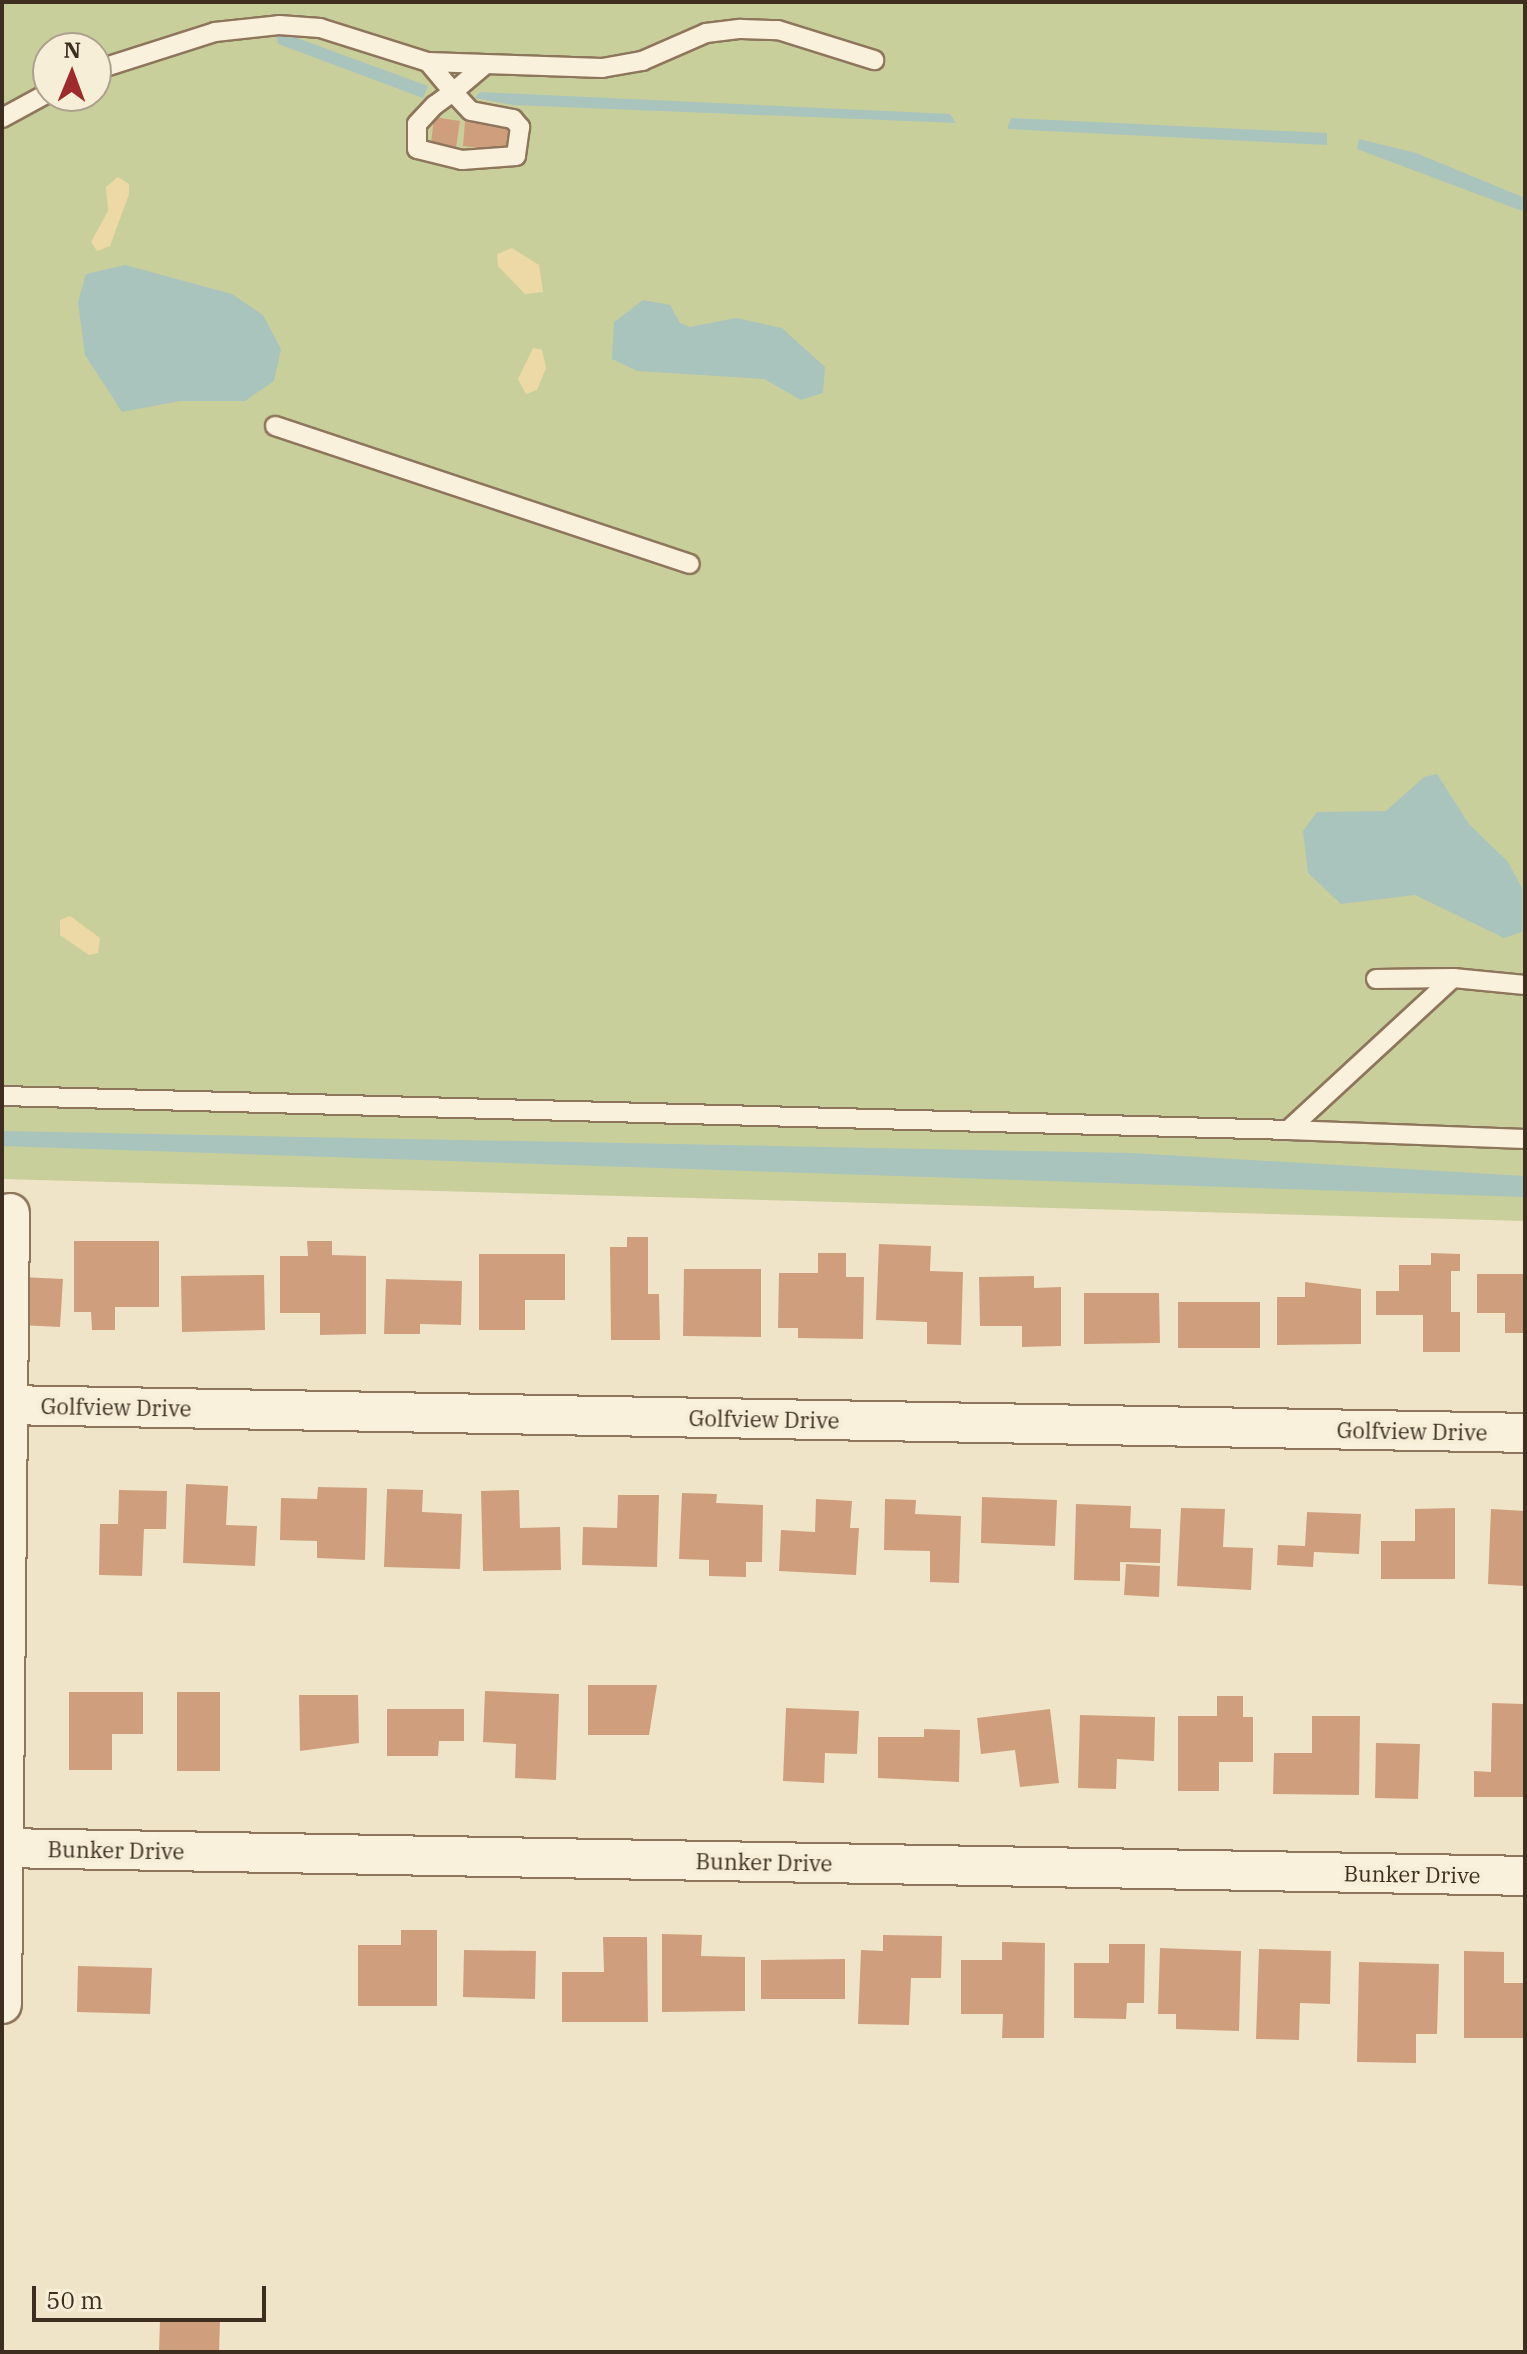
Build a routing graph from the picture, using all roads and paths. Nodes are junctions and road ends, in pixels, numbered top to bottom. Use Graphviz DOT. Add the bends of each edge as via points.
graph roads {
  1 [pos="874,60"];
  2 [pos="428,62"];
  3 [pos="486,64"];
  4 [pos="112,65"];
  5 [pos="453,92"];
  6 [pos="32,102"];
  7 [pos="2,118"];
  8 [pos="275,426"];
  9 [pos="690,564"];
  10 [pos="1453,978"];
  11 [pos="1376,979"];
  12 [pos="1525,985"];
  13 [pos="2,1096"];
  14 [pos="1288,1130"];
  15 [pos="1525,1139"];
  16 [pos="10,1213"];
  17 [pos="4,1405"];
  18 [pos="1525,1433"];
  19 [pos="3,1848"];
  20 [pos="1525,1876"];
  21 [pos="2,2004"];
  1 -- 3 [label="lane" via="778,30 741,29 706,33 642,61 602,68"];
  2 -- 3 [label="lane"];
  2 -- 4 [label="lane" via="320,28 279,25 215,32"];
  2 -- 5 [label="lane"];
  3 -- 5 [label="lane"];
  5 -- 5 [label="lane" via="471,111 513,119 520,127 516,156 462,160 417,149 412,135 417,124"];
  6 -- 7 [label="lane"];
  8 -- 9 [label="lane"];
  10 -- 11 [label="lane"];
  10 -- 12 [label="lane"];
  10 -- 14 [label="lane"];
  13 -- 14 [label="lane"];
  14 -- 15 [label="lane"];
  16 -- 17 [label="street"];
  17 -- 18 [label="street, Golfview Drive"];
  17 -- 19 [label="street"];
  19 -- 20 [label="street, Bunker Drive"];
  19 -- 21 [label="street"];
}
